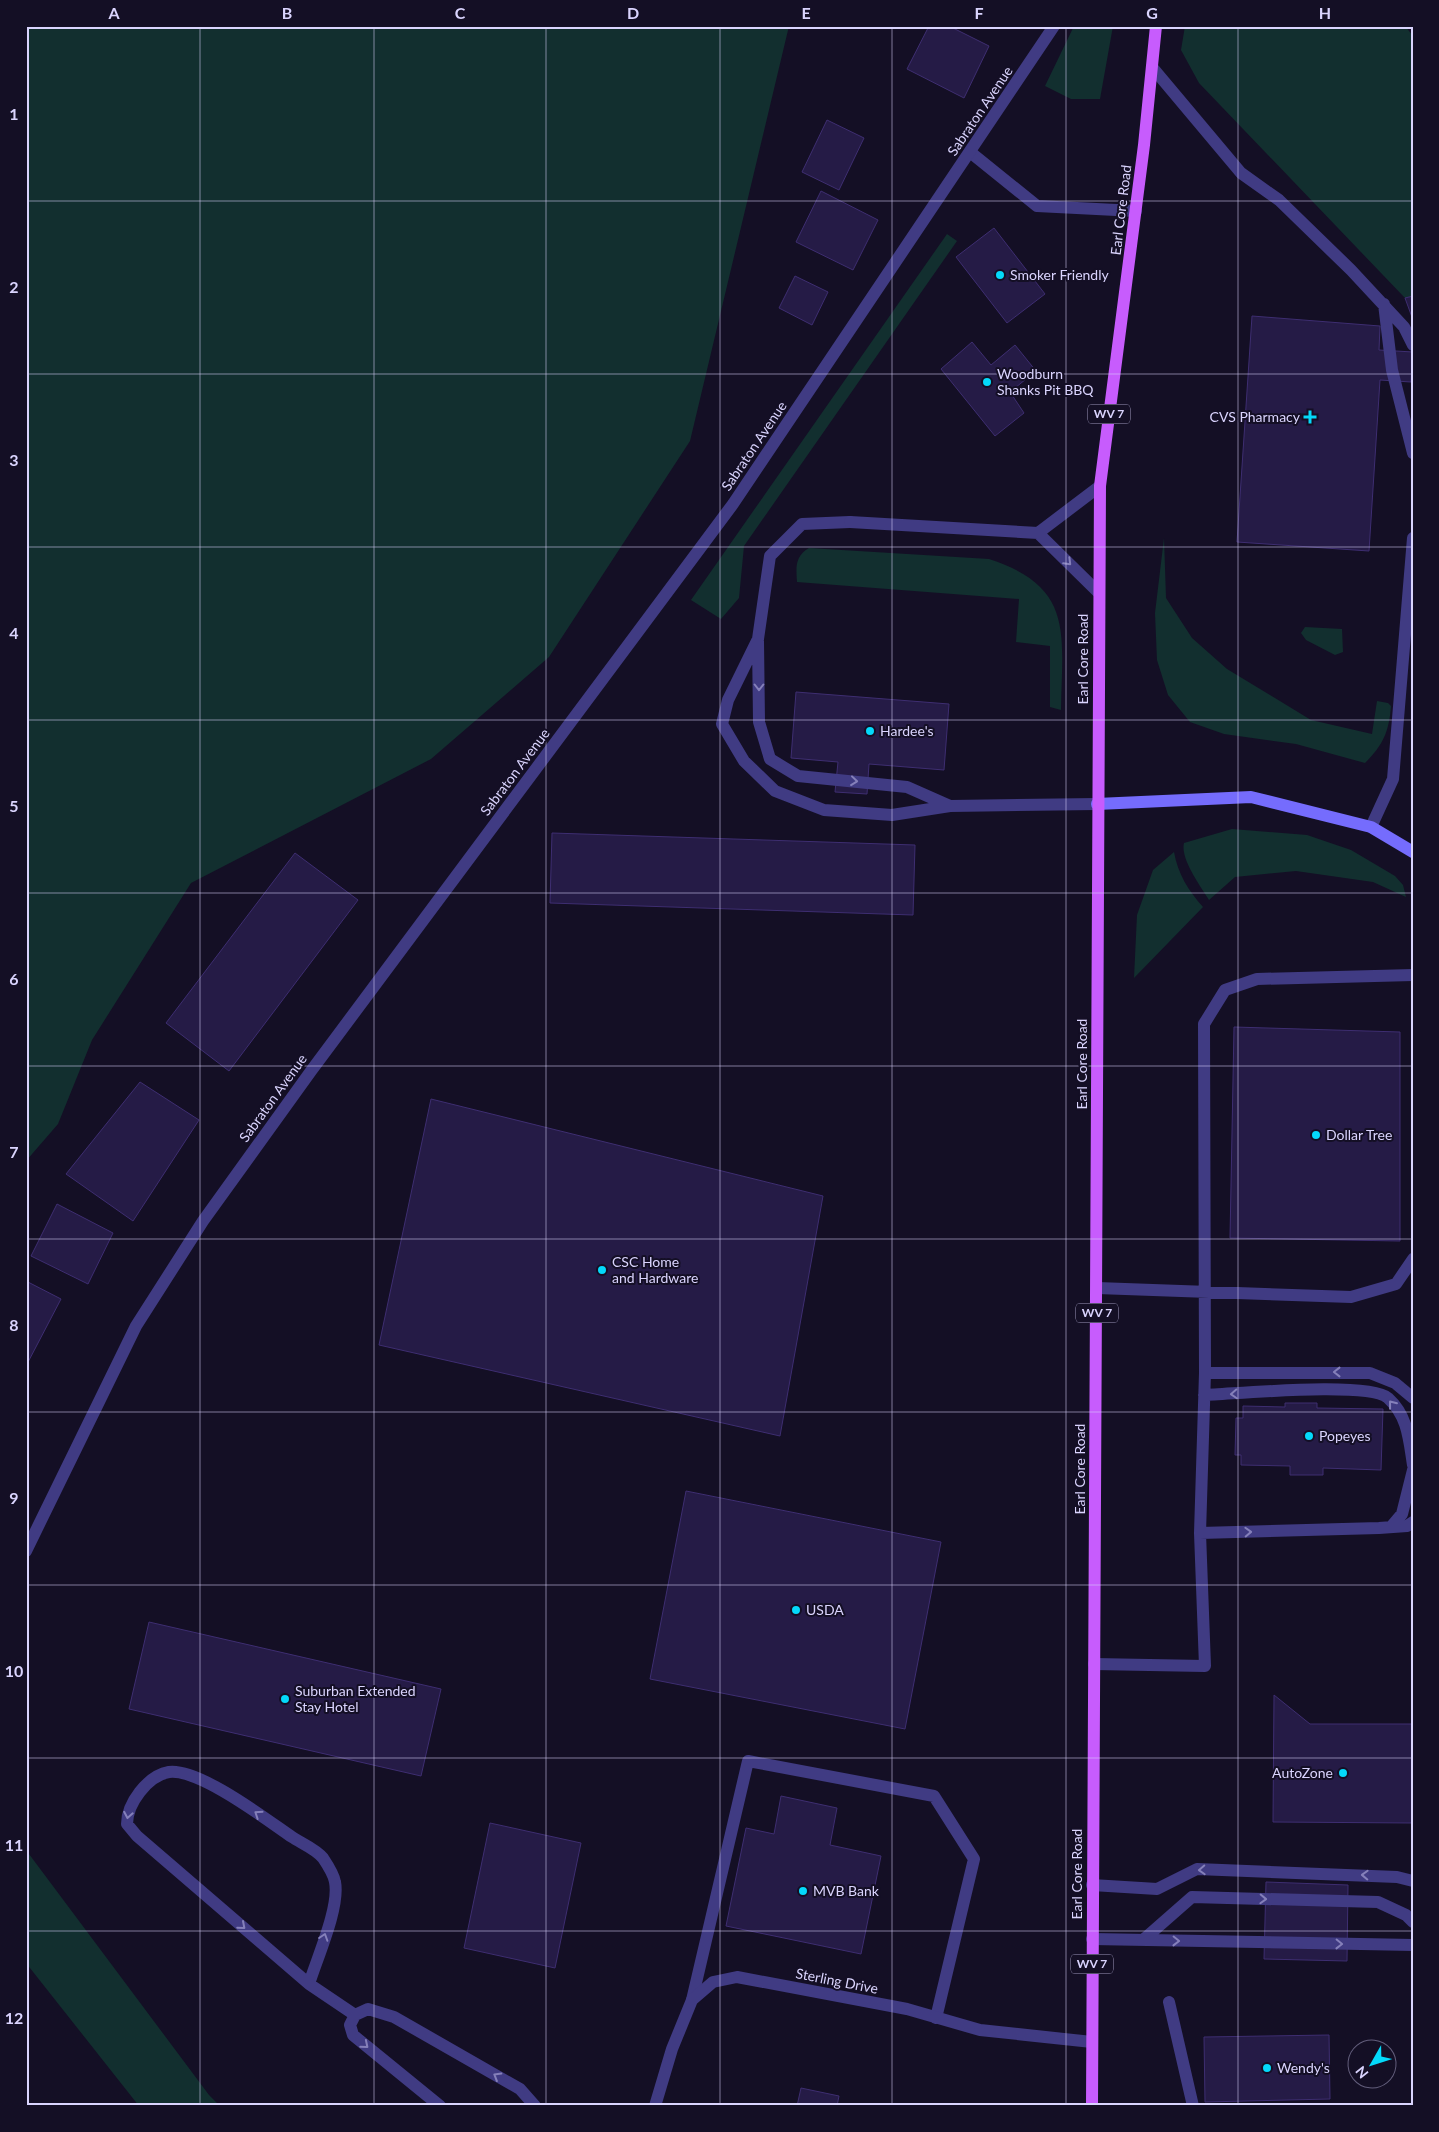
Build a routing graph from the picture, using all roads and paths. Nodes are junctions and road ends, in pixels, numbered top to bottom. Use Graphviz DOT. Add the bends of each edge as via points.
graph roads {
  1 [pos="1054,26"];
  2 [pos="1156,26"];
  3 [pos="1152,67"];
  4 [pos="970,152"];
  5 [pos="1136,211"];
  6 [pos="1384,304"];
  7 [pos="1413,345"];
  8 [pos="1413,453"];
  9 [pos="1100,486"];
  10 [pos="1038,533"];
  11 [pos="1413,538"];
  12 [pos="1098,592"];
  13 [pos="758,638"];
  14 [pos="1097,804"];
  15 [pos="950,806"];
  16 [pos="1371,827"];
  17 [pos="1413,852"];
  18 [pos="1413,975"];
  19 [pos="1413,1259"];
  20 [pos="1097,1288"];
  21 [pos="1204,1292"];
  22 [pos="1205,1373"];
  23 [pos="1204,1395"];
  24 [pos="1413,1398"];
  25 [pos="1413,1465"];
  26 [pos="1413,1470"];
  27 [pos="1413,1522"];
  28 [pos="1391,1527"];
  29 [pos="1200,1534"];
  30 [pos="26,1551"];
  31 [pos="1094,1664"];
  32 [pos="1413,1881"];
  33 [pos="1092,1885"];
  34 [pos="1413,1922"];
  35 [pos="1092,1939"];
  36 [pos="1143,1940"];
  37 [pos="1413,1945"];
  38 [pos="309,1984"];
  39 [pos="692,2000"];
  40 [pos="1169,2002"];
  41 [pos="355,2015"];
  42 [pos="936,2018"];
  43 [pos="1092,2042"];
  44 [pos="440,2106"];
  45 [pos="535,2106"];
  46 [pos="655,2106"];
  47 [pos="1092,2106"];
  48 [pos="1193,2106"];
  1 -- 4 [label="street, Sabraton Avenue"];
  2 -- 3 [label="main road, Earl Core Road / WV 7"];
  3 -- 5 [label="main road, Earl Core Road / WV 7"];
  3 -- 6 [label="street" via="1242,173 1279,200"];
  4 -- 5 [label="street" via="1037,206"];
  4 -- 30 [label="street, Sabraton Avenue" via="733,504 203,1221 136,1326"];
  5 -- 9 [label="main road, Earl Core Road / WV 7"];
  6 -- 7 [label="street" via="1404,327"];
  6 -- 8 [label="street" via="1392,370"];
  9 -- 10 [label="street"];
  9 -- 12 [label="main road, Earl Core Road / WV 7"];
  10 -- 12 [label="street, one-way"];
  10 -- 13 [label="street" via="850,522 802,524 770,556"];
  11 -- 16 [label="street" via="1393,779"];
  12 -- 14 [label="main road, Earl Core Road / WV 7"];
  13 -- 15 [label="street, one-way" via="759,722 770,759 798,776 907,787"];
  13 -- 15 [label="street" via="728,700 722,724 744,761 774,791 824,810 892,815"];
  14 -- 15 [label="street"];
  14 -- 16 [label="main road" via="1251,798"];
  14 -- 20 [label="main road, Earl Core Road / WV 7"];
  16 -- 17 [label="main road"];
  18 -- 21 [label="street" via="1256,979 1225,990 1204,1024"];
  19 -- 21 [label="street" via="1396,1284 1351,1297"];
  20 -- 21 [label="street"];
  20 -- 31 [label="main road, Earl Core Road / WV 7"];
  21 -- 22 [label="street"];
  22 -- 23 [label="street"];
  24 -- 22 [label="street, one-way" via="1395,1383 1370,1373"];
  25 -- 23 [label="street, one-way" via="1407,1423 1387,1397 1354,1389"];
  23 -- 29 [label="street"];
  26 -- 28 [label="street" via="1402,1514"];
  27 -- 28 [label="street" via="1407,1526"];
  29 -- 28 [label="street, one-way"];
  29 -- 31 [label="street" via="1205,1666"];
  31 -- 33 [label="main road, Earl Core Road / WV 7"];
  32 -- 33 [label="street, one-way" via="1398,1876 1197,1870 1158,1889"];
  33 -- 35 [label="main road, Earl Core Road / WV 7"];
  36 -- 34 [label="street, one-way" via="1192,1897 1378,1902"];
  35 -- 36 [label="street"];
  35 -- 43 [label="main road, Earl Core Road / WV 7"];
  36 -- 37 [label="street, one-way"];
  38 -- 38 [label="street, one-way" via="336,1900 335,1880 323,1857 227,1793 192,1776 169,1772 153,1780 138,1793 127,1812 127,1824"];
  38 -- 41 [label="street"];
  39 -- 42 [label="street, Sterling Drive" via="713,1982 736,1977 907,2009"];
  39 -- 42 [label="street" via="748,1761 934,1796 974,1858"];
  39 -- 46 [label="street, Sterling Drive" via="672,2049"];
  40 -- 48 [label="street"];
  41 -- 44 [label="street, one-way" via="350,2025 353,2036"];
  45 -- 41 [label="street, one-way" via="520,2089 394,2017 368,2009"];
  42 -- 43 [label="street, Sterling Drive" via="980,2030"];
  43 -- 47 [label="main road, Earl Core Road / WV 7"];
}
